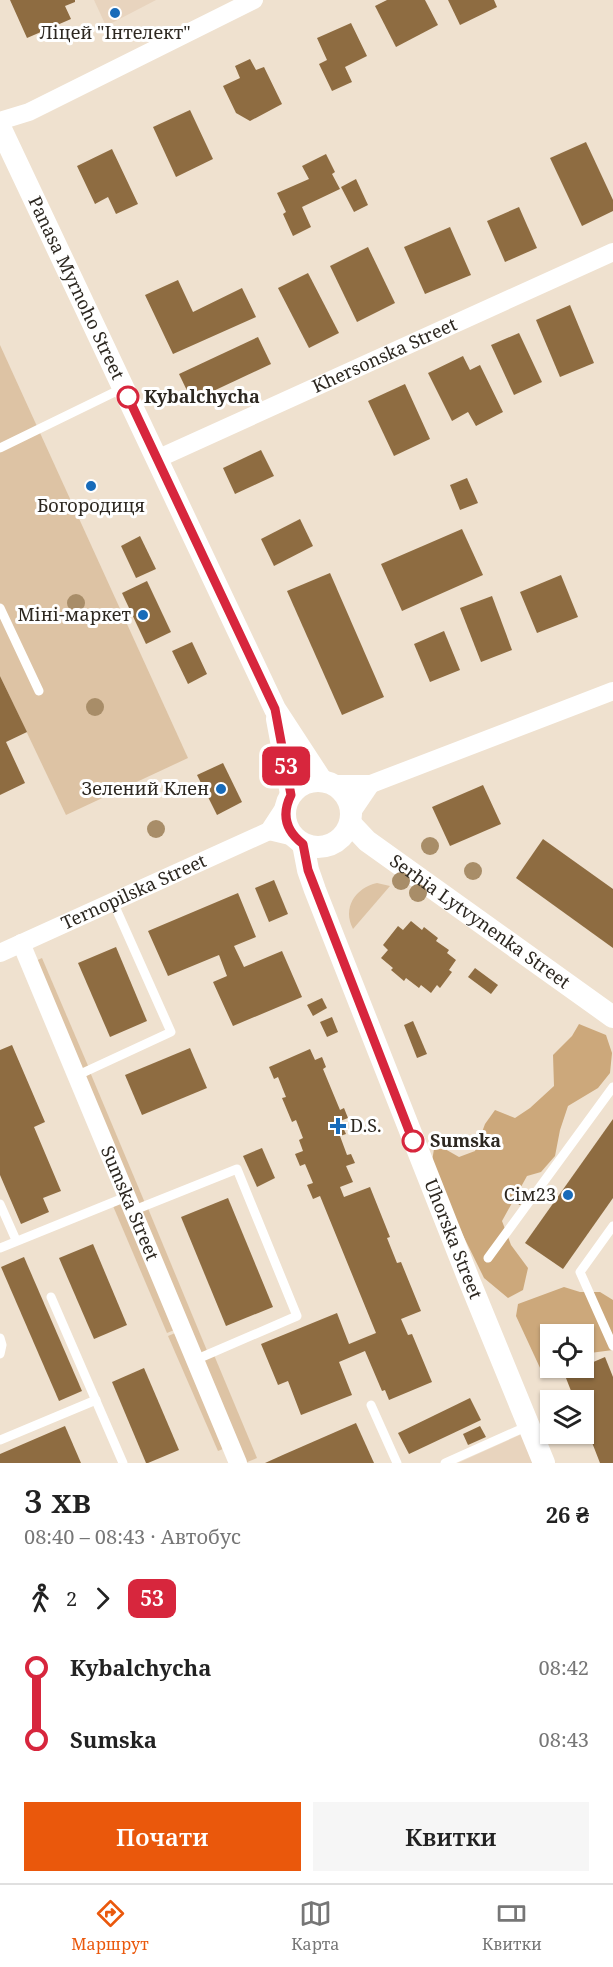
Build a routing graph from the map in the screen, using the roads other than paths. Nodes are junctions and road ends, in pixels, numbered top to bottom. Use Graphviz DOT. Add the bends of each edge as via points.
graph roads {
  1 [pos="254,0"];
  2 [pos="0,121"];
  3 [pos="0,127"];
  4 [pos="613,252"];
  5 [pos="123,388"];
  6 [pos="0,448"];
  7 [pos="157,459"];
  8 [pos="0,608"];
  9 [pos="39,691"];
  10 [pos="613,691"];
  11 [pos="275,709"];
  12 [pos="328,783"];
  13 [pos="370,784"];
  14 [pos="289,800"];
  15 [pos="351,818"];
  16 [pos="269,831"];
  17 [pos="299,841"];
  18 [pos="113,902"];
  19 [pos="21,943"];
  20 [pos="0,953"];
  21 [pos="613,1017"];
  22 [pos="76,1076"];
  23 [pos="613,1086"];
  24 [pos="0,1204"];
  25 [pos="129,1204"];
  26 [pos="613,1226"];
  27 [pos="16,1240"];
  28 [pos="0,1248"];
  29 [pos="488,1258"];
  30 [pos="51,1297"];
  31 [pos="0,1338"];
  32 [pos="613,1346"];
  33 [pos="0,1354"];
  34 [pos="195,1360"];
  35 [pos="96,1400"];
  36 [pos="371,1405"];
  37 [pos="529,1426"];
  38 [pos="0,1440"];
  39 [pos="123,1463"];
  40 [pos="238,1463"];
  41 [pos="397,1463"];
  42 [pos="445,1463"];
  43 [pos="544,1463"];
  1 -- 2 [label="street" via="29,112"];
  3 -- 5 [label="street, Panasa Myrnoho Street"];
  4 -- 7 [label="street, Khersonska Street"];
  5 -- 6 [label="lane"];
  5 -- 7 [label="street, Panasa Myrnoho Street"];
  7 -- 11 [label="street, Panasa Myrnoho Street"];
  8 -- 9 [label="lane"];
  10 -- 13 [label="street"];
  11 -- 12 [label="street, Panasa Myrnoho Street"];
  11 -- 14 [label="street, Panasa Myrnoho Street"];
  12 -- 13 [label="street"];
  12 -- 14 [label="street" via="300,786"];
  12 -- 15 [label="street" via="343,791"];
  13 -- 15 [label="street"];
  14 -- 16 [label="street"];
  14 -- 17 [label="street" via="285,817"];
  15 -- 17 [label="street" via="345,834 326,847 315,848"];
  15 -- 21 [label="street, Serhia Lytvynenka Street" via="367,841"];
  16 -- 17 [label="street"];
  16 -- 18 [label="street, Ternopilska Street"];
  17 -- 37 [label="street, Uhorska Street" via="464,1270"];
  18 -- 19 [label="street, Ternopilska Street"];
  18 -- 22 [label="lane" via="171,1032"];
  19 -- 20 [label="street, Ternopilska Street"];
  19 -- 22 [label="street, Sumska Street"];
  22 -- 25 [label="street, Sumska Street"];
  23 -- 29 [label="lane"];
  24 -- 27 [label="lane"];
  25 -- 27 [label="lane"];
  25 -- 34 [label="street, Sumska Street"];
  25 -- 34 [label="lane" via="237,1169 297,1316"];
  26 -- 32 [label="lane" via="580,1272"];
  27 -- 28 [label="lane"];
  30 -- 35 [label="lane"];
  31 -- 33 [label="lane"];
  34 -- 40 [label="street, Sumska Street"];
  35 -- 38 [label="lane"];
  35 -- 39 [label="lane"];
  36 -- 41 [label="lane"];
  37 -- 42 [label="lane"];
  37 -- 43 [label="street, Uhorska Street"];
}
